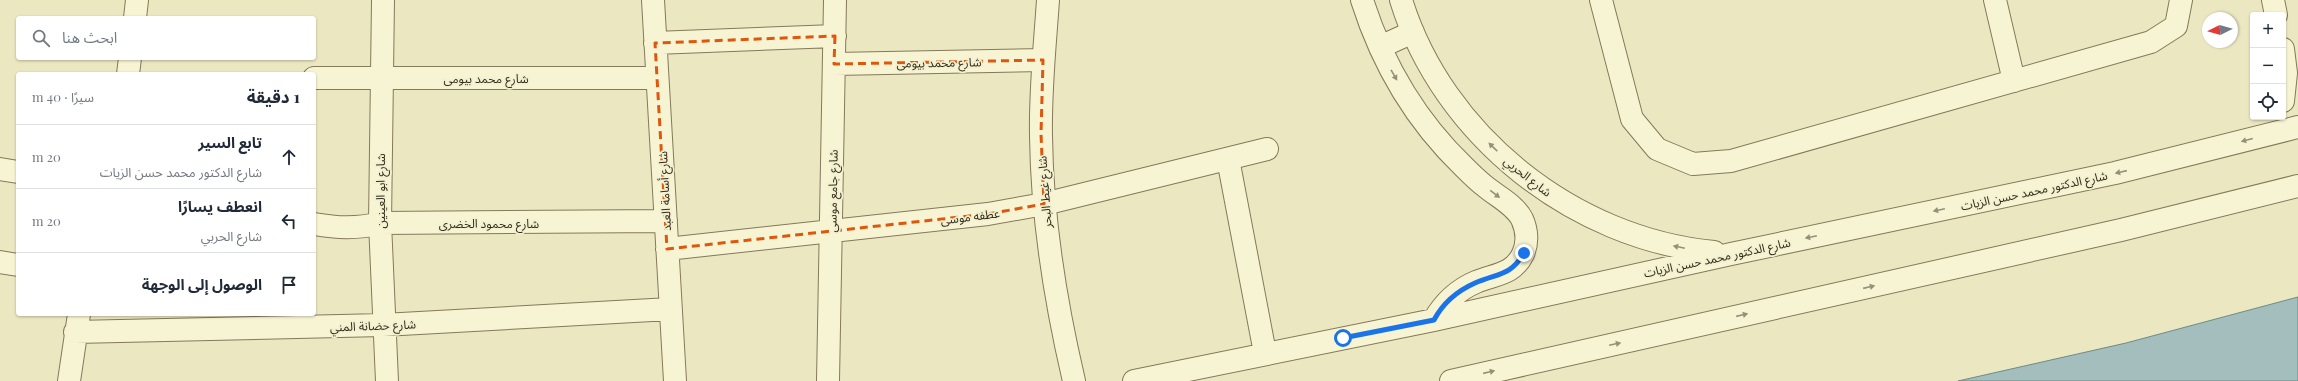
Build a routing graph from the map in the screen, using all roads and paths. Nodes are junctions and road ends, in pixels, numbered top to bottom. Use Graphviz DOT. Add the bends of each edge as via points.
graph roads {
  1 [pos="137,0"];
  2 [pos="383,0"];
  3 [pos="653,0"];
  4 [pos="835,0"];
  5 [pos="1048,0"];
  6 [pos="1362,0"];
  7 [pos="1401,0"];
  8 [pos="1601,0"];
  9 [pos="1995,0"];
  10 [pos="2181,0"];
  11 [pos="2273,0"];
  12 [pos="2275,12"];
  13 [pos="135,16"];
  14 [pos="1413,32"];
  15 [pos="835,36"];
  16 [pos="655,43"];
  17 [pos="1380,47"];
  18 [pos="130,60"];
  19 [pos="1043,60"];
  20 [pos="834,64"];
  21 [pos="128,72"];
  22 [pos="316,78"];
  23 [pos="382,78"];
  24 [pos="657,78"];
  25 [pos="2014,81"];
  26 [pos="2273,126"];
  27 [pos="2298,127"];
  28 [pos="1267,149"];
  29 [pos="1228,159"];
  30 [pos="0,169"];
  31 [pos="16,172"];
  32 [pos="2298,186"];
  33 [pos="1044,204"];
  34 [pos="666,221"];
  35 [pos="380,223"];
  36 [pos="316,224"];
  37 [pos="831,231"];
  38 [pos="667,249"];
  39 [pos="1731,254"];
  40 [pos="0,262"];
  41 [pos="16,265"];
  42 [pos="670,309"];
  43 [pos="1434,320"];
  44 [pos="77,323"];
  45 [pos="384,326"];
  46 [pos="1265,353"];
  47 [pos="1166,378"];
  48 [pos="68,381"];
  49 [pos="387,381"];
  50 [pos="675,381"];
  51 [pos="828,381"];
  52 [pos="1074,381"];
  53 [pos="1134,381"];
  54 [pos="1451,381"];
  1 -- 13 [label="street"];
  2 -- 23 [label="street, شارع ابو العينين"];
  3 -- 16 [label="street, شارع أسامة العبد"];
  4 -- 15 [label="street, شارع جامع موسى"];
  5 -- 19 [label="street, شارع غيط البحر"];
  6 -- 17 [label="street"];
  7 -- 14 [label="street, شارع الحربي"];
  8 -- 25 [label="street" via="1632,119 1657,148 1693,164 1731,161"];
  9 -- 25 [label="street"];
  10 -- 25 [label="street" via="2176,26 2152,42"];
  11 -- 12 [label="street"];
  14 -- 17 [label="street"];
  39 -- 14 [label="street, شارع الحربي, one-way" via="1678,247 1625,232 1576,209 1530,180 1489,144 1454,103"];
  15 -- 16 [label="street"];
  15 -- 20 [label="street, شارع جامع موسى"];
  16 -- 24 [label="street, شارع أسامة العبد"];
  17 -- 43 [label="street, one-way" via="1404,92 1432,133 1466,170 1514,209 1526,230 1527,241 1518,263 1509,271 1476,282 1456,294"];
  18 -- 21 [label="street"];
  19 -- 20 [label="street, شارع محمد بيومى"];
  19 -- 33 [label="street, شارع غيط البحر" via="1041,134"];
  20 -- 37 [label="street, شارع جامع موسى"];
  22 -- 23 [label="street, شارع محمد بيومى"];
  23 -- 24 [label="street, شارع محمد بيومى"];
  23 -- 35 [label="street, شارع ابو العينين"];
  24 -- 34 [label="street, شارع أسامة العبد"];
  26 -- 27 [label="street, شارع الدكتور محمد حسن الزيات"];
  26 -- 39 [label="street, شارع الدكتور محمد حسن الزيات, one-way" via="2115,173"];
  28 -- 29 [label="street, عطفه موسى"];
  29 -- 33 [label="street, عطفه موسى"];
  29 -- 46 [label="street"];
  30 -- 31 [label="street"];
  54 -- 32 [label="street, one-way" via="2114,232"];
  33 -- 37 [label="street, عطفه موسى" via="988,214"];
  33 -- 52 [label="street, شارع غيط البحر" via="1056,298"];
  34 -- 35 [label="street, شارع محمود الخضرى"];
  34 -- 38 [label="street, شارع أسامة العبد"];
  35 -- 36 [label="street, شارع محمود الخضرى" via="367,227 341,228"];
  35 -- 45 [label="street, شارع ابو العينين"];
  37 -- 38 [label="street, عطفه موسى"];
  37 -- 51 [label="street, شارع جامع موسى"];
  38 -- 42 [label="street, شارع أسامة العبد"];
  39 -- 43 [label="street, شارع الدكتور محمد حسن الزيات"];
  40 -- 41 [label="street"];
  42 -- 45 [label="street, شارع حضانة المني"];
  42 -- 50 [label="street, شارع أسامة العبد"];
  43 -- 46 [label="street, شارع الدكتور محمد حسن الزيات"];
  44 -- 45 [label="street, شارع حضانة المني"];
  44 -- 48 [label="street"];
  45 -- 49 [label="street, شارع ابو العينين"];
  46 -- 47 [label="street, شارع الدكتور محمد حسن الزيات"];
  47 -- 53 [label="street, شارع الدكتور محمد حسن الزيات"];
}
